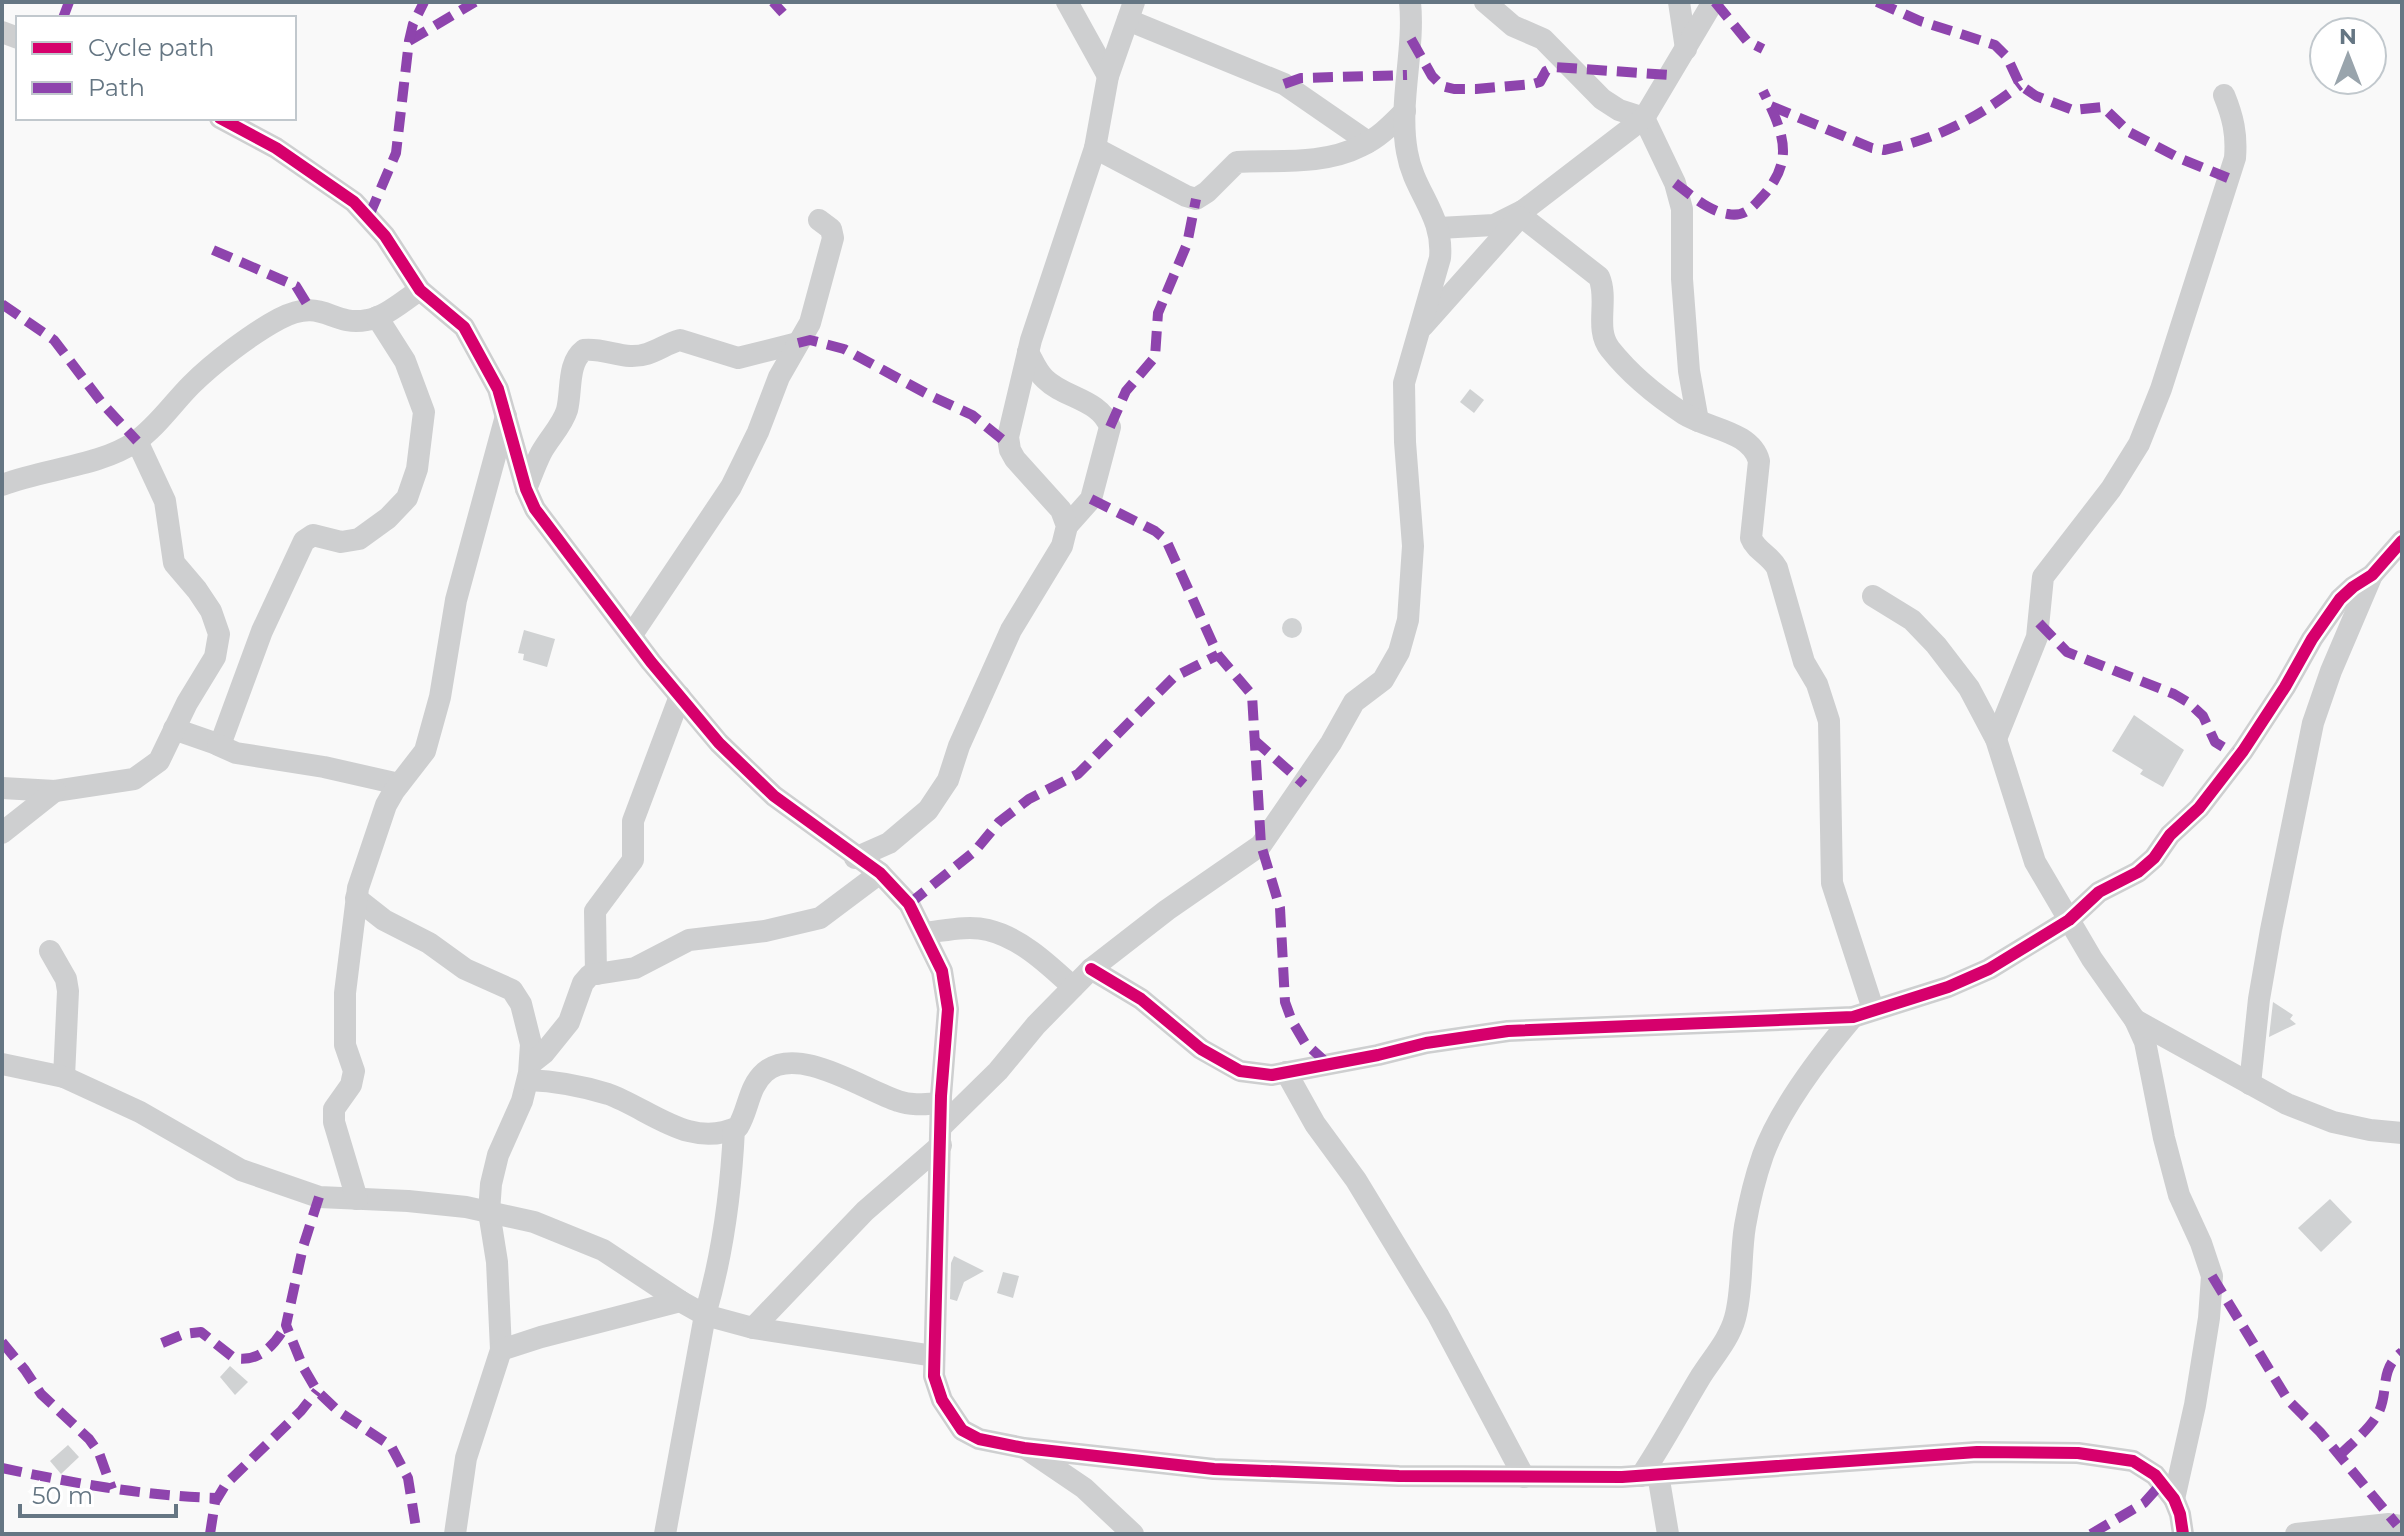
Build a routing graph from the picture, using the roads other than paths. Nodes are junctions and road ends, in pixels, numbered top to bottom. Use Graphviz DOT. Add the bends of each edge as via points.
graph roads {
  1 [pos="1067,2"];
  2 [pos="1410,2"];
  3 [pos="1485,2"];
  4 [pos="1679,2"];
  5 [pos="1713,2"];
  6 [pos="1131,11"];
  7 [pos="1686,49"];
  8 [pos="1108,76"];
  9 [pos="2224,95"];
  10 [pos="1405,111"];
  11 [pos="1644,118"];
  12 [pos="224,120"];
  13 [pos="1368,142"];
  14 [pos="1095,148"];
  15 [pos="1522,213"];
  16 [pos="819,220"];
  17 [pos="1439,228"];
  18 [pos="420,290"];
  19 [pos="377,317"];
  20 [pos="1417,332"];
  21 [pos="798,343"];
  22 [pos="1028,352"];
  23 [pos="506,415"];
  24 [pos="1698,421"];
  25 [pos="137,441"];
  26 [pos="2,485"];
  27 [pos="526,489"];
  28 [pos="1067,526"];
  29 [pos="2402,541"];
  30 [pos="2372,575"];
  31 [pos="1873,596"];
  32 [pos="631,636"];
  33 [pos="680,696"];
  34 [pos="174,729"];
  35 [pos="1996,739"];
  36 [pos="218,745"];
  37 [pos="399,784"];
  38 [pos="2,788"];
  39 [pos="55,791"];
  40 [pos="2,833"];
  41 [pos="855,858"];
  42 [pos="880,873"];
  43 [pos="356,898"];
  44 [pos="2069,920"];
  45 [pos="924,933"];
  46 [pos="50,951"];
  47 [pos="1091,969"];
  48 [pos="596,974"];
  49 [pos="1073,987"];
  50 [pos="1863,1013"];
  51 [pos="2135,1020"];
  52 [pos="2,1064"];
  53 [pos="529,1072"];
  54 [pos="1286,1072"];
  55 [pos="64,1077"];
  56 [pos="2250,1084"];
  57 [pos="941,1103"];
  58 [pos="734,1129"];
  59 [pos="2402,1133"];
  60 [pos="941,1136"];
  61 [pos="357,1199"];
  62 [pos="489,1212"];
  63 [pos="680,1301"];
  64 [pos="705,1315"];
  65 [pos="753,1328"];
  66 [pos="501,1350"];
  67 [pos="934,1356"];
  68 [pos="1024,1448"];
  69 [pos="1650,1475"];
  70 [pos="1524,1477"];
  71 [pos="2174,1499"];
  72 [pos="2402,1526"];
  73 [pos="455,1534"];
  74 [pos="665,1534"];
  75 [pos="1133,1534"];
  76 [pos="1668,1534"];
  77 [pos="2183,1534"];
  78 [pos="2296,1534"];
  1 -- 8 [label="street"];
  2 -- 10 [label="street" via="1413,24"];
  3 -- 11 [label="street" via="1513,26 1543,39 1602,99"];
  4 -- 7 [label="street"];
  5 -- 7 [label="street"];
  6 -- 8 [label="street"];
  6 -- 13 [label="street" via="1284,84"];
  7 -- 11 [label="street"];
  8 -- 14 [label="street"];
  9 -- 35 [label="street" via="2234,117 2235,158 2161,389 2139,444 2111,489 2043,577 2037,637"];
  10 -- 13 [label="street"];
  10 -- 17 [label="street" via="1406,151"];
  11 -- 15 [label="street"];
  11 -- 24 [label="street" via="1682,209 1682,279"];
  12 -- 18 [label="street" via="276,148 354,202 385,236"];
  13 -- 14 [label="street" via="1323,158 1237,162 1196,199"];
  14 -- 22 [label="street"];
  15 -- 17 [label="street" via="1494,225"];
  15 -- 20 [label="street"];
  15 -- 24 [label="street" via="1599,277 1603,331 1610,349 1663,399"];
  16 -- 21 [label="street" via="833,238 810,323"];
  17 -- 20 [label="street" via="1440,258"];
  18 -- 19 [label="street"];
  18 -- 23 [label="street" via="464,327"];
  19 -- 25 [label="street" via="358,321 310,309 276,321 194,382"];
  19 -- 36 [label="street" via="405,361 424,412 417,469 407,498 353,541 313,535 304,541"];
  20 -- 47 [label="street" via="1404,383 1413,546 1408,620 1399,652 1383,680 1354,702 1261,845"];
  21 -- 27 [label="street" via="738,358 680,340 647,355 584,350 573,367 566,412"];
  21 -- 32 [label="street" via="731,487"];
  22 -- 28 [label="street" via="1008,444 1061,510"];
  22 -- 28 [label="street" via="1046,381 1094,406 1110,427 1091,499"];
  23 -- 27 [label="street"];
  23 -- 37 [label="street" via="456,600 425,751"];
  24 -- 50 [label="street" via="1744,440 1757,453 1751,538 1777,568 1804,662 1825,704 1832,883"];
  25 -- 26 [label="street" via="111,455"];
  25 -- 34 [label="street" via="165,501 174,563 204,600 219,634 215,657"];
  27 -- 32 [label="street" via="549,529"];
  28 -- 41 [label="street" via="1062,546 993,667 948,780 928,810 899,835"];
  29 -- 30 [label="street"];
  30 -- 44 [label="street" via="2340,599 2243,751 2199,808 2138,872 2099,892"];
  30 -- 56 [label="street" via="2313,723 2264,971"];
  31 -- 35 [label="street" via="1912,620 1936,645 1969,688"];
  32 -- 33 [label="street"];
  33 -- 41 [label="street" via="747,772"];
  33 -- 48 [label="street" via="633,821 633,860 595,911"];
  34 -- 36 [label="street"];
  34 -- 39 [label="street" via="159,761 134,779"];
  35 -- 44 [label="street" via="2035,862"];
  36 -- 37 [label="street" via="236,753"];
  37 -- 43 [label="street" via="386,805"];
  38 -- 39 [label="street"];
  39 -- 40 [label="street"];
  41 -- 42 [label="street"];
  42 -- 45 [label="street" via="909,904"];
  42 -- 48 [label="street" via="820,918 689,940 635,968"];
  43 -- 53 [label="street" via="465,969 512,990 531,1044"];
  43 -- 61 [label="street" via="345,1040 354,1071 334,1109 334,1122"];
  44 -- 50 [label="street" via="1989,969"];
  44 -- 51 [label="street"];
  45 -- 49 [label="street" via="988,930 1044,961"];
  45 -- 57 [label="street" via="942,971 948,1009"];
  46 -- 55 [label="street" via="68,991"];
  47 -- 49 [label="street"];
  47 -- 54 [label="street" via="1240,1071"];
  48 -- 53 [label="street" via="583,983 564,1029"];
  49 -- 60 [label="street"];
  50 -- 54 [label="street" via="1508,1031"];
  50 -- 69 [label="street" via="1825,1051 1763,1153 1741,1249 1735,1318"];
  51 -- 56 [label="street"];
  51 -- 71 [label="street" via="2145,1042 2179,1195 2212,1276 2195,1405"];
  52 -- 55 [label="street"];
  53 -- 58 [label="street" via="626,1101 689,1132"];
  53 -- 62 [label="street" via="498,1155"];
  54 -- 70 [label="street" via="1438,1315"];
  55 -- 61 [label="street" via="140,1112 241,1170 319,1197"];
  56 -- 59 [label="street" via="2333,1122"];
  57 -- 58 [label="street" via="901,1102 789,1063 766,1071 753,1086"];
  57 -- 60 [label="street"];
  58 -- 64 [label="street" via="728,1212"];
  60 -- 65 [label="street"];
  60 -- 67 [label="street"];
  61 -- 62 [label="street"];
  62 -- 63 [label="street" via="534,1222 603,1250"];
  62 -- 66 [label="street"];
  63 -- 64 [label="street"];
  63 -- 66 [label="street"];
  64 -- 65 [label="street"];
  64 -- 74 [label="street"];
  65 -- 67 [label="street"];
  66 -- 73 [label="street" via="466,1458"];
  67 -- 68 [label="street" via="942,1400 962,1430"];
  68 -- 70 [label="street" via="1214,1469"];
  68 -- 75 [label="street" via="1084,1488"];
  69 -- 70 [label="street"];
  69 -- 71 [label="street" via="1977,1452 2078,1453 2133,1461 2155,1475"];
  69 -- 76 [label="street"];
  71 -- 77 [label="street"];
  72 -- 78 [label="street"];
}
